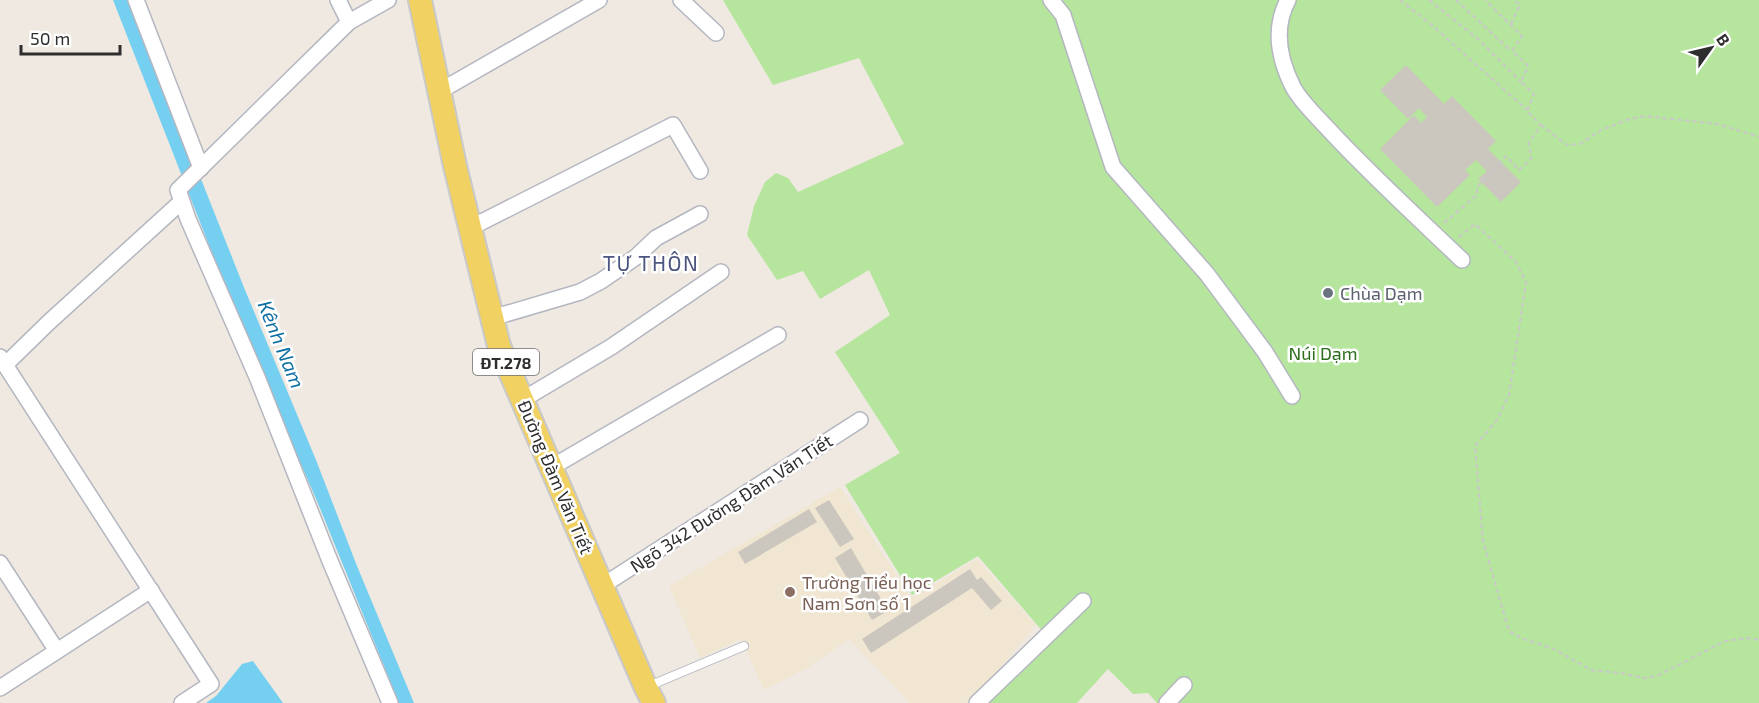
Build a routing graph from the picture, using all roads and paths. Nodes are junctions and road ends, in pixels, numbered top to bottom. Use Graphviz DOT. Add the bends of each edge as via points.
graph roads {
  1 [pos="136,0"];
  2 [pos="338,0"];
  3 [pos="388,0"];
  4 [pos="420,0"];
  5 [pos="599,0"];
  6 [pos="681,0"];
  7 [pos="1051,0"];
  8 [pos="1288,0"];
  9 [pos="1400,0"];
  10 [pos="1429,0"];
  11 [pos="1456,0"];
  12 [pos="1485,0"];
  13 [pos="1514,0"];
  14 [pos="1522,0"];
  15 [pos="1520,5"];
  16 [pos="349,22"];
  17 [pos="1511,24"];
  18 [pos="716,33"];
  19 [pos="1512,51"];
  20 [pos="1521,82"];
  21 [pos="440,91"];
  22 [pos="1527,111"];
  23 [pos="1541,125"];
  24 [pos="1759,137"];
  25 [pos="201,168"];
  26 [pos="700,171"];
  27 [pos="180,196"];
  28 [pos="700,214"];
  29 [pos="470,228"];
  30 [pos="1433,233"];
  31 [pos="1447,246"];
  32 [pos="1462,260"];
  33 [pos="721,272"];
  34 [pos="492,318"];
  35 [pos="778,335"];
  36 [pos="2,361"];
  37 [pos="1292,396"];
  38 [pos="522,400"];
  39 [pos="860,420"];
  40 [pos="552,467"];
  41 [pos="0,563"];
  42 [pos="602,586"];
  43 [pos="151,590"];
  44 [pos="1083,601"];
  45 [pos="1759,640"];
  46 [pos="744,646"];
  47 [pos="57,651"];
  48 [pos="1185,685"];
  49 [pos="0,688"];
  50 [pos="650,695"];
  51 [pos="182,703"];
  52 [pos="390,703"];
  53 [pos="977,703"];
  54 [pos="1167,703"];
  1 -- 25 [label="street"];
  2 -- 16 [label="street"];
  3 -- 16 [label="street"];
  4 -- 21 [label="main road, Đường Đàm Văn Tiết / ĐT.278"];
  5 -- 21 [label="street"];
  6 -- 18 [label="street"];
  7 -- 37 [label="street" via="1064,15 1113,167 1207,274"];
  8 -- 30 [label="street" via="1278,30 1280,51 1294,89 1368,171"];
  9 -- 22 [label="path"];
  10 -- 20 [label="path" via="1478,39"];
  11 -- 19 [label="path"];
  12 -- 17 [label="path"];
  13 -- 15 [label="path"];
  14 -- 15 [label="path"];
  15 -- 17 [label="path"];
  16 -- 25 [label="street"];
  17 -- 19 [label="path" via="1522,36"];
  19 -- 20 [label="path" via="1528,66"];
  20 -- 22 [label="path" via="1534,93"];
  21 -- 29 [label="main road, Đường Đàm Văn Tiết / ĐT.278"];
  22 -- 23 [label="path"];
  23 -- 24 [label="path" via="1567,145 1580,144 1601,130 1645,116 1718,124"];
  23 -- 30 [label="path" via="1529,143 1531,159 1519,170 1506,156 1477,187 1477,195"];
  25 -- 27 [label="street"];
  26 -- 29 [label="street" via="673,125"];
  27 -- 36 [label="street" via="57,315"];
  27 -- 52 [label="street"];
  28 -- 34 [label="street" via="656,238 636,257 580,292"];
  29 -- 34 [label="main road, Đường Đàm Văn Tiết / ĐT.278"];
  30 -- 31 [label="street"];
  31 -- 32 [label="street"];
  31 -- 45 [label="path" via="1475,224 1516,262 1526,282 1509,395 1497,420 1475,446 1483,541 1509,631 1554,649 1591,670 1644,678 1657,676 1725,640"];
  33 -- 38 [label="street" via="611,347"];
  34 -- 38 [label="main road, Đường Đàm Văn Tiết / ĐT.278" via="499,346"];
  35 -- 40 [label="street"];
  36 -- 43 [label="street"];
  38 -- 40 [label="main road, Đường Đàm Văn Tiết / ĐT.278"];
  39 -- 42 [label="street, Ngõ 342 Đường Đàm Văn Tiết"];
  40 -- 42 [label="main road, Đường Đàm Văn Tiết / ĐT.278"];
  41 -- 47 [label="street"];
  42 -- 50 [label="main road, Đường Đàm Văn Tiết / ĐT.278"];
  43 -- 47 [label="street"];
  43 -- 51 [label="street" via="210,684"];
  44 -- 53 [label="street"];
  46 -- 50 [label="lane"];
  47 -- 49 [label="street"];
  48 -- 54 [label="street"];
}
